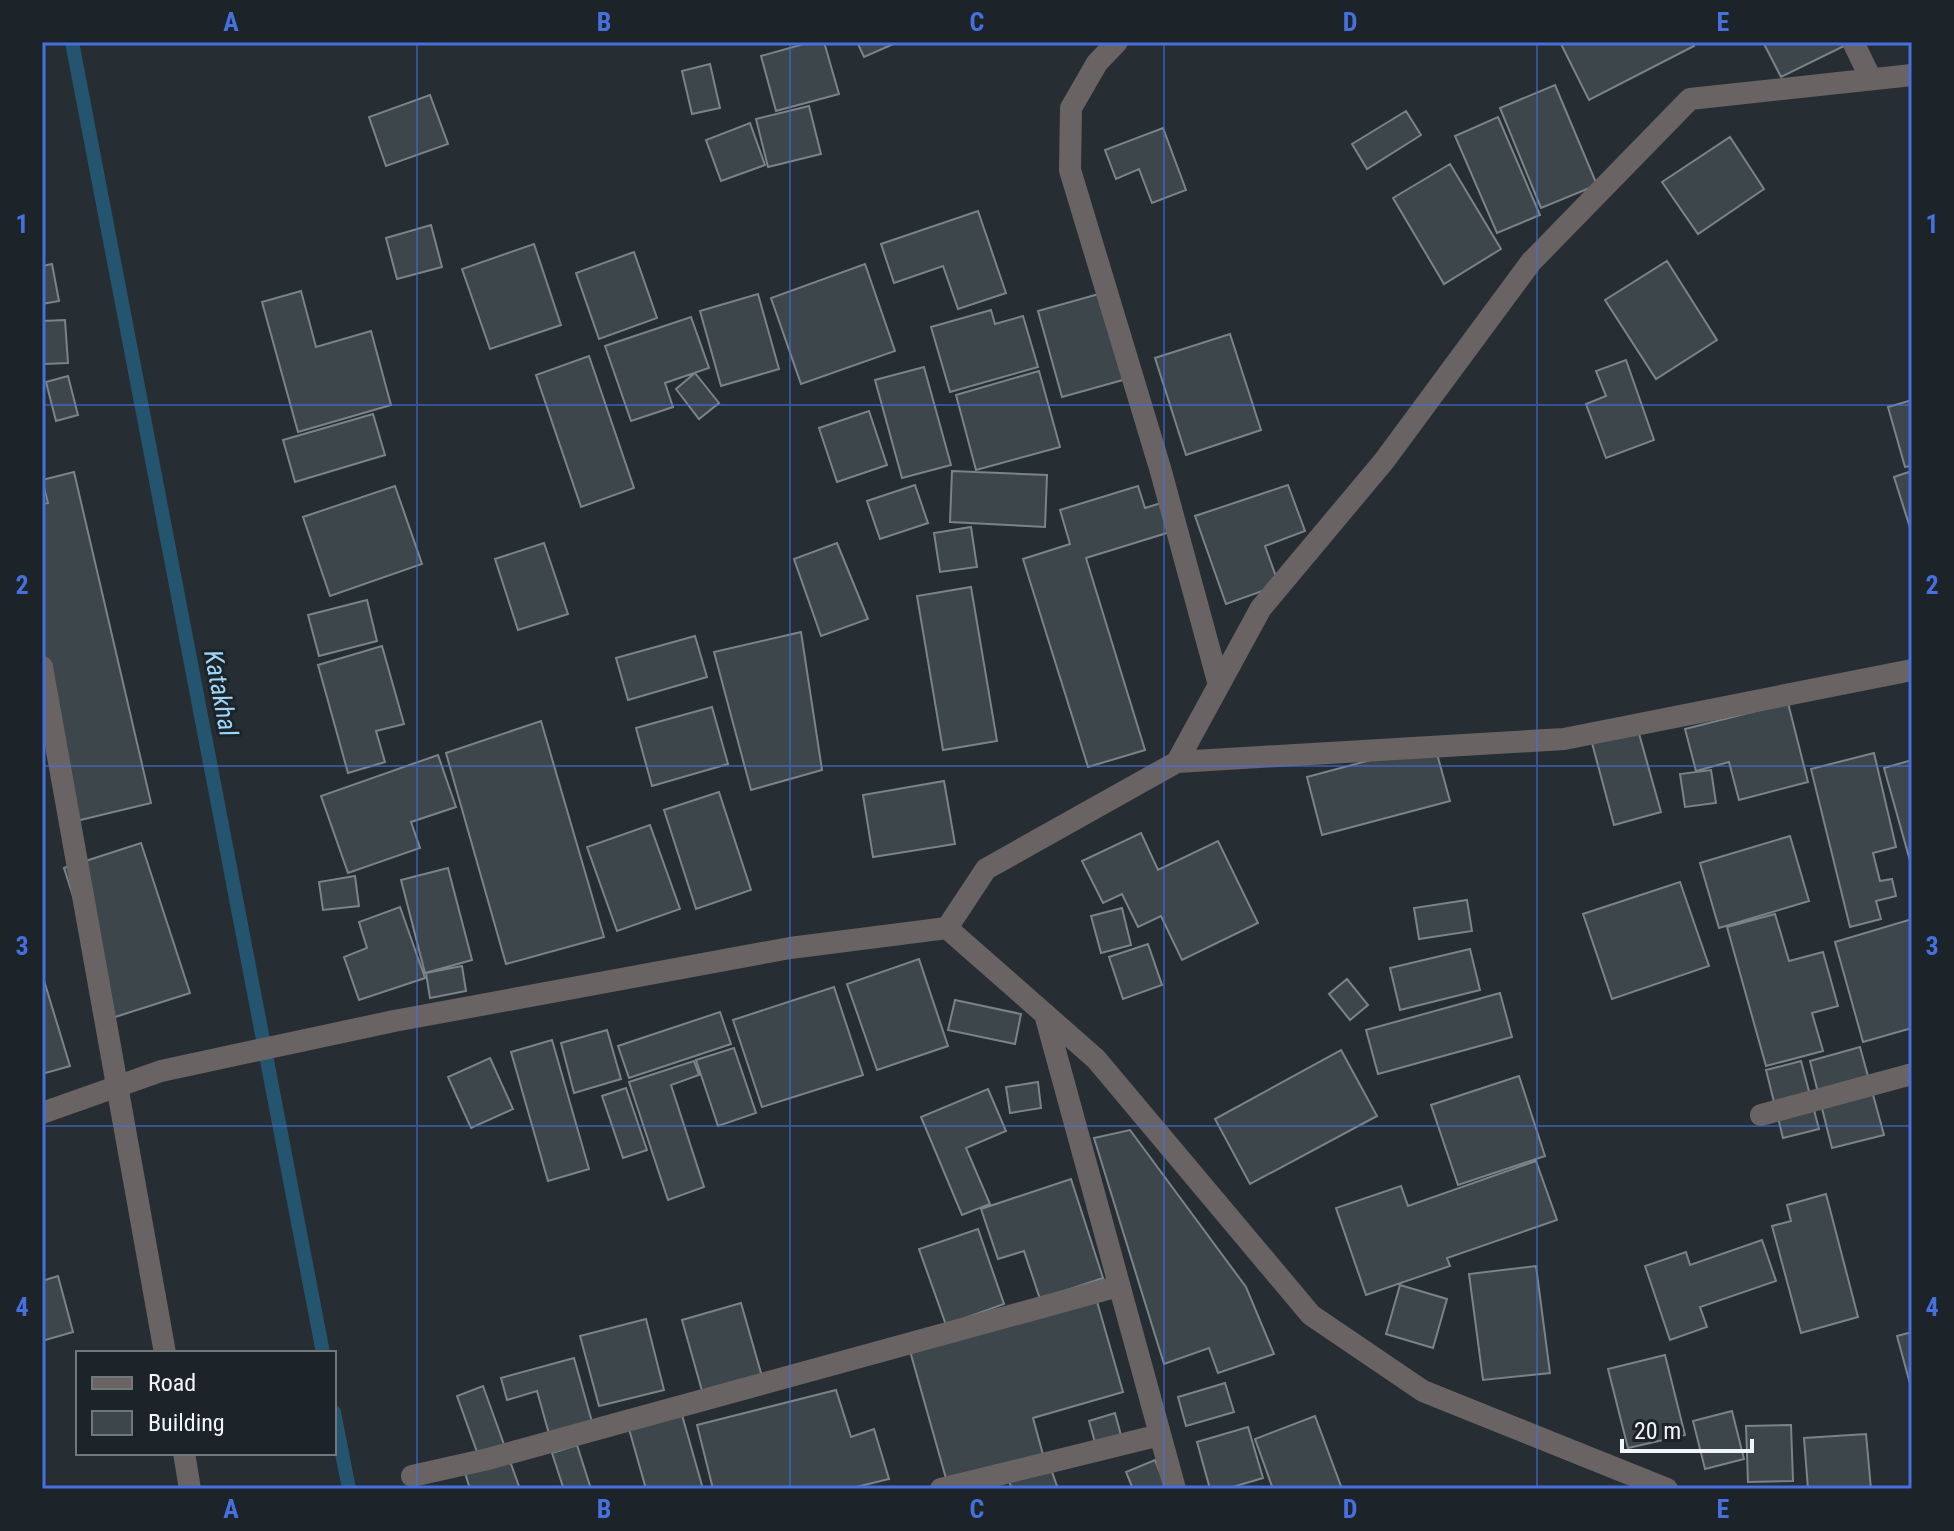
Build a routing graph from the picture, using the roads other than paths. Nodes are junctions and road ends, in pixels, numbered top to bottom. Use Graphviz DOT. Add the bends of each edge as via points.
graph roads {
  1 [pos="1117,42"];
  2 [pos="1853,42"];
  3 [pos="1912,75"];
  4 [pos="1870,77"];
  5 [pos="1912,670"];
  6 [pos="43,682"];
  7 [pos="1219,685"];
  8 [pos="1177,762"];
  9 [pos="947,928"];
  10 [pos="1045,1014"];
  11 [pos="1912,1074"];
  12 [pos="115,1089"];
  13 [pos="42,1113"];
  14 [pos="1761,1115"];
  15 [pos="1119,1286"];
  16 [pos="165,1351"];
  17 [pos="1160,1435"];
  18 [pos="184,1455"];
  19 [pos="412,1476"];
  20 [pos="190,1489"];
  21 [pos="941,1489"];
  22 [pos="1175,1489"];
  23 [pos="1667,1489"];
  1 -- 7 [label="street" via="1097,63 1071,108 1070,170"];
  2 -- 4 [label="street"];
  3 -- 4 [label="street"];
  4 -- 7 [label="street" via="1690,99 1531,262 1384,461 1261,608"];
  5 -- 8 [label="street" via="1564,739"];
  6 -- 12 [label="street"];
  7 -- 8 [label="street"];
  8 -- 9 [label="street" via="986,869"];
  9 -- 10 [label="street"];
  9 -- 12 [label="street" via="790,948 394,1021 161,1071"];
  10 -- 15 [label="street"];
  10 -- 23 [label="street" via="1096,1059 1311,1315 1423,1391"];
  11 -- 14 [label="street"];
  12 -- 13 [label="street"];
  12 -- 16 [label="street"];
  15 -- 17 [label="street"];
  15 -- 19 [label="street"];
  17 -- 21 [label="street"];
  17 -- 22 [label="street"];
  18 -- 20 [label="street"];
}
